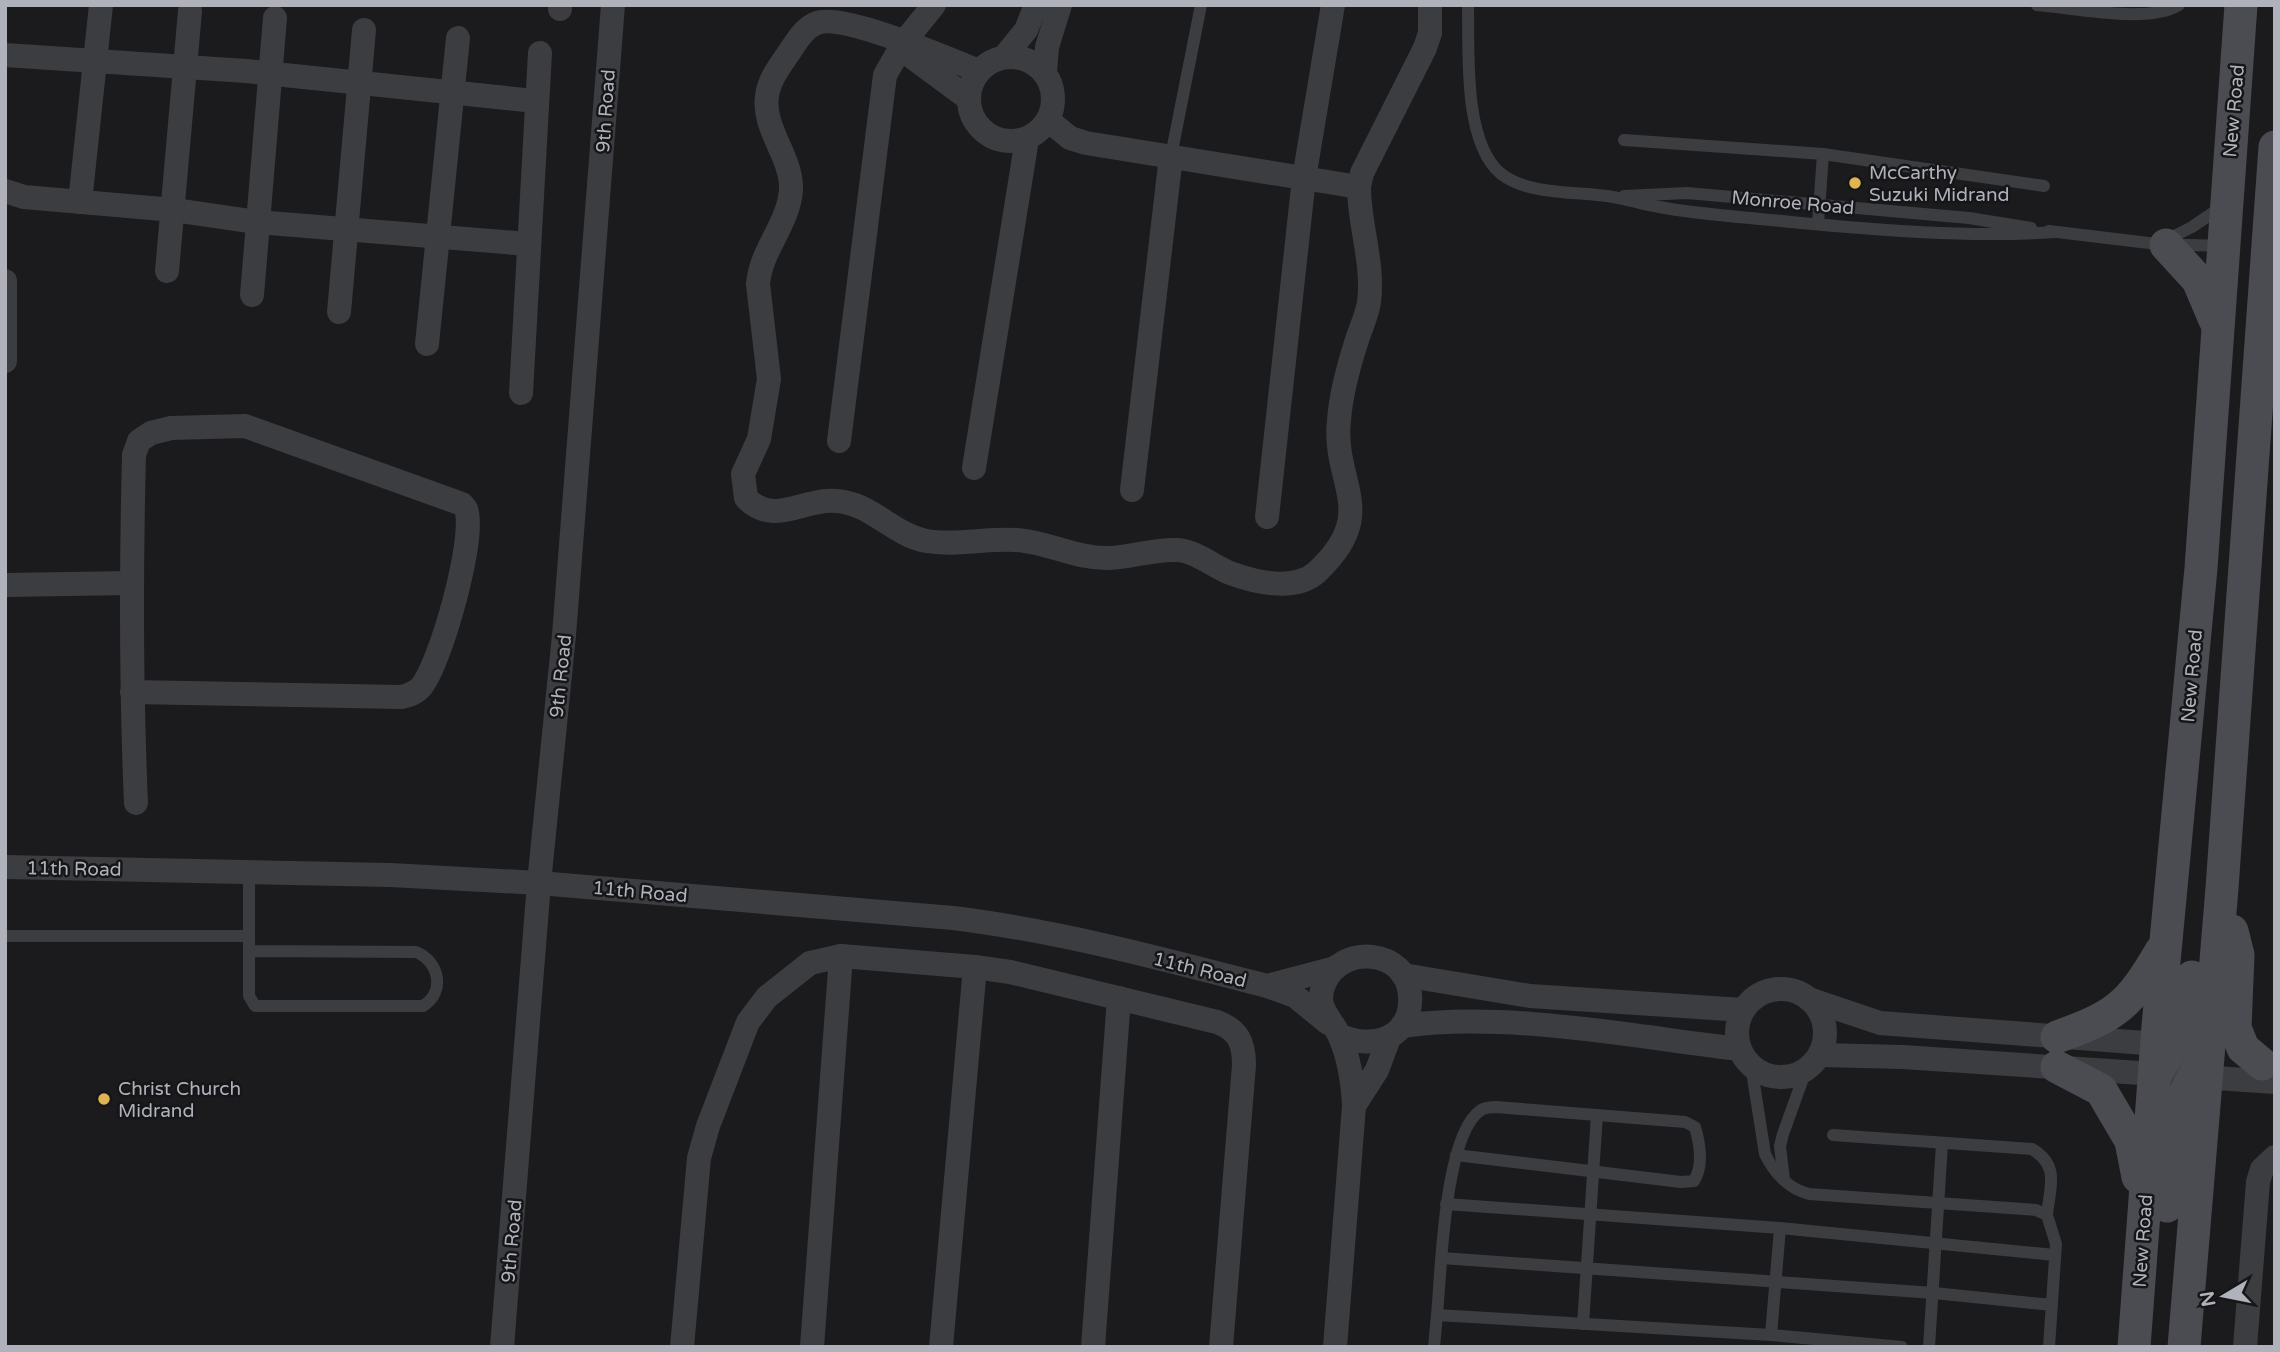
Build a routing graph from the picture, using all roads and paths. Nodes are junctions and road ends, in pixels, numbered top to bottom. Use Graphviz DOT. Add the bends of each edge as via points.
graph roads {
  1 [pos="101,5"];
  2 [pos="613,5"];
  3 [pos="934,5"];
  4 [pos="1036,5"];
  5 [pos="1060,5"];
  6 [pos="1201,5"];
  7 [pos="1334,5"];
  8 [pos="1430,5"];
  9 [pos="1468,5"];
  10 [pos="2037,5"];
  11 [pos="2179,5"];
  12 [pos="2241,5"];
  13 [pos="190,11"];
  14 [pos="275,18"];
  15 [pos="364,30"];
  16 [pos="458,38"];
  17 [pos="900,44"];
  18 [pos="540,53"];
  19 [pos="5,55"];
  20 [pos="1004,57"];
  21 [pos="95,63"];
  22 [pos="185,68"];
  23 [pos="979,71"];
  24 [pos="1045,72"];
  25 [pos="271,74"];
  26 [pos="359,82"];
  27 [pos="452,93"];
  28 [pos="969,99"];
  29 [pos="535,101"];
  30 [pos="1048,120"];
  31 [pos="1027,139"];
  32 [pos="1624,140"];
  33 [pos="2275,147"];
  34 [pos="1823,154"];
  35 [pos="1171,156"];
  36 [pos="1304,178"];
  37 [pos="2271,184"];
  38 [pos="2044,186"];
  39 [pos="1359,187"];
  40 [pos="5,191"];
  41 [pos="1614,197"];
  42 [pos="80,202"];
  43 [pos="2225,203"];
  44 [pos="1819,205"];
  45 [pos="174,210"];
  46 [pos="257,222"];
  47 [pos="1818,224"];
  48 [pos="346,227"];
  49 [pos="2055,232"];
  50 [pos="437,234"];
  51 [pos="2266,242"];
  52 [pos="528,244"];
  53 [pos="2161,244"];
  54 [pos="2223,246"];
  55 [pos="167,271"];
  56 [pos="5,281"];
  57 [pos="252,295"];
  58 [pos="339,313"];
  59 [pos="2275,318"];
  60 [pos="2218,329"];
  61 [pos="426,344"];
  62 [pos="5,361"];
  63 [pos="2275,389"];
  64 [pos="522,393"];
  65 [pos="839,441"];
  66 [pos="974,468"];
  67 [pos="2249,480"];
  68 [pos="1132,490"];
  69 [pos="1268,517"];
  70 [pos="131,583"];
  71 [pos="5,585"];
  72 [pos="2236,684"];
  73 [pos="132,692"];
  74 [pos="136,803"];
  75 [pos="5,867"];
  76 [pos="249,872"];
  77 [pos="539,883"];
  78 [pos="2222,888"];
  79 [pos="5,936"];
  80 [pos="249,936"];
  81 [pos="2167,941"];
  82 [pos="249,951"];
  83 [pos="841,956"];
  84 [pos="975,967"];
  85 [pos="1335,968"];
  86 [pos="1403,975"];
  87 [pos="1267,986"];
  88 [pos="1119,998"];
  89 [pos="1812,1000"];
  90 [pos="1743,1010"];
  91 [pos="1334,1029"];
  92 [pos="1395,1032"];
  93 [pos="2057,1052"];
  94 [pos="1746,1057"];
  95 [pos="2183,1061"];
  96 [pos="1813,1062"];
  97 [pos="2271,1071"];
  98 [pos="1354,1106"];
  99 [pos="1597,1115"];
  100 [pos="1833,1135"];
  101 [pos="1942,1144"];
  102 [pos="1456,1154"];
  103 [pos="2275,1157"];
  104 [pos="1592,1174"];
  105 [pos="1784,1180"];
  106 [pos="1938,1203"];
  107 [pos="1446,1204"];
  108 [pos="2144,1206"];
  109 [pos="2047,1215"];
  110 [pos="1590,1216"];
  111 [pos="1780,1228"];
  112 [pos="1936,1243"];
  113 [pos="2055,1255"];
  114 [pos="1442,1258"];
  115 [pos="1587,1270"];
  116 [pos="1776,1281"];
  117 [pos="1934,1293"];
  118 [pos="2052,1306"];
  119 [pos="1437,1315"];
  120 [pos="1583,1324"];
  121 [pos="1771,1335"];
  122 [pos="502,1347"];
  123 [pos="682,1347"];
  124 [pos="812,1347"];
  125 [pos="941,1347"];
  126 [pos="1093,1347"];
  127 [pos="1221,1347"];
  128 [pos="1335,1347"];
  129 [pos="1434,1347"];
  130 [pos="1902,1347"];
  131 [pos="1929,1347"];
  132 [pos="2049,1347"];
  133 [pos="2134,1347"];
  134 [pos="2147,1347"];
  135 [pos="2184,1347"];
  136 [pos="2245,1347"];
  1 -- 21 [label="street"];
  2 -- 77 [label="street, 9th Road" via="564,635"];
  3 -- 17 [label="street"];
  4 -- 20 [label="street" via="1026,30"];
  5 -- 24 [label="street" via="1047,47"];
  6 -- 35 [label="lane"];
  7 -- 36 [label="street"];
  8 -- 39 [label="street" via="1425,48"];
  9 -- 41 [label="lane, Monroe Road" via="1473,102 1485,154 1500,173 1522,185"];
  10 -- 11 [label="lane" via="2141,14 2167,12"];
  12 -- 43 [label="main road, New Road"];
  13 -- 22 [label="street"];
  14 -- 25 [label="street"];
  15 -- 26 [label="street"];
  16 -- 27 [label="street"];
  17 -- 23 [label="street"];
  17 -- 28 [label="street"];
  17 -- 39 [label="street" via="841,21 815,24 804,31 772,78 766,98 791,187 788,206 759,269 769,379 762,426 743,474 743,487 746,498 763,510 777,513 834,500 868,509 896,531 930,541 1016,540 1108,558 1180,550 1229,573 1278,583 1297,582 1315,573 1343,538 1352,512 1338,424 1341,396 1369,304 1370,274"];
  17 -- 65 [label="street" via="882,88"];
  18 -- 29 [label="street"];
  19 -- 21 [label="street"];
  20 -- 23 [label="street"];
  20 -- 24 [label="street" via="1027,59"];
  21 -- 22 [label="street"];
  21 -- 42 [label="street"];
  22 -- 25 [label="street"];
  22 -- 45 [label="street"];
  23 -- 28 [label="street"];
  24 -- 30 [label="street" via="1054,96"];
  25 -- 26 [label="street"];
  25 -- 46 [label="street"];
  26 -- 27 [label="street"];
  26 -- 48 [label="street"];
  27 -- 29 [label="street"];
  27 -- 50 [label="street"];
  28 -- 31 [label="street" via="983,130 1003,141"];
  29 -- 52 [label="street"];
  30 -- 31 [label="street"];
  30 -- 35 [label="street" via="1076,141"];
  31 -- 66 [label="street"];
  32 -- 34 [label="lane"];
  33 -- 37 [label="main road, New Road"];
  34 -- 38 [label="lane"];
  34 -- 44 [label="lane"];
  35 -- 36 [label="street"];
  35 -- 68 [label="street"];
  36 -- 39 [label="street"];
  36 -- 69 [label="street"];
  37 -- 51 [label="main road, New Road"];
  37 -- 54 [label="main road" via="2251,218"];
  40 -- 42 [label="street"];
  41 -- 44 [label="lane, Monroe Road" via="1687,193"];
  41 -- 47 [label="lane, Monroe Road" via="1689,212"];
  42 -- 45 [label="street"];
  43 -- 53 [label="lane"];
  43 -- 54 [label="main road, New Road"];
  44 -- 47 [label="lane"];
  44 -- 49 [label="lane, Monroe Road" via="1969,218"];
  45 -- 46 [label="street"];
  45 -- 55 [label="street"];
  46 -- 48 [label="street"];
  46 -- 57 [label="street"];
  47 -- 49 [label="lane, Monroe Road" via="1941,233"];
  48 -- 50 [label="street"];
  48 -- 58 [label="street"];
  49 -- 53 [label="lane, Monroe Road"];
  50 -- 52 [label="street"];
  50 -- 61 [label="street"];
  51 -- 59 [label="lane"];
  51 -- 67 [label="main road, New Road"];
  52 -- 64 [label="street"];
  53 -- 54 [label="lane, Monroe Road"];
  53 -- 60 [label="main road" via="2198,280"];
  54 -- 60 [label="main road, New Road"];
  56 -- 62 [label="street"];
  60 -- 81 [label="main road, New Road"];
  63 -- 67 [label="lane" via="2262,412"];
  67 -- 72 [label="main road, New Road"];
  70 -- 71 [label="street"];
  70 -- 73 [label="street"];
  70 -- 73 [label="street" via="134,455 139,441 171,428 245,426 266,432 461,504 468,514 457,603 426,680 415,693 402,697"];
  72 -- 78 [label="main road, New Road"];
  72 -- 95 [label="main road" via="2217,778"];
  73 -- 74 [label="street"];
  75 -- 76 [label="street, 11th Road"];
  76 -- 77 [label="street, 11th Road"];
  76 -- 80 [label="lane"];
  77 -- 87 [label="street, 11th Road" via="1004,924"];
  77 -- 122 [label="street, 9th Road"];
  78 -- 95 [label="main road, New Road"];
  78 -- 97 [label="main road" via="2238,955 2235,1028 2243,1048"];
  79 -- 80 [label="lane"];
  80 -- 82 [label="lane"];
  81 -- 93 [label="main road" via="2140,988 2122,1007"];
  81 -- 95 [label="main road, New Road"];
  82 -- 82 [label="lane" via="416,952 434,966 438,982 423,1006 254,1006 249,996"];
  83 -- 84 [label="street"];
  83 -- 123 [label="street" via="810,963 767,997 748,1022 699,1158"];
  83 -- 124 [label="street"];
  84 -- 88 [label="street"];
  84 -- 125 [label="street"];
  85 -- 86 [label="street" via="1351,957 1371,955 1389,961"];
  85 -- 87 [label="street, 11th Road"];
  85 -- 91 [label="street" via="1324,984 1321,1004"];
  86 -- 90 [label="street" via="1530,996"];
  86 -- 92 [label="street" via="1410,992 1409,1010"];
  87 -- 91 [label="street, 11th Road" via="1295,996"];
  88 -- 126 [label="street"];
  88 -- 127 [label="street" via="1230,1027 1244,1050"];
  89 -- 90 [label="street" via="1795,990 1775,989 1757,996"];
  89 -- 93 [label="street" via="1880,1023"];
  89 -- 96 [label="street" via="1823,1017 1825,1036"];
  90 -- 94 [label="street" via="1738,1029"];
  91 -- 92 [label="street" via="1355,1043 1373,1044"];
  91 -- 98 [label="street" via="1353,1088"];
  92 -- 94 [label="street" via="1445,1022 1528,1025"];
  92 -- 98 [label="street"];
  93 -- 95 [label="street"];
  93 -- 96 [label="street" via="1861,1055"];
  93 -- 108 [label="main road" via="2101,1090 2120,1121 2131,1142"];
  94 -- 96 [label="street" via="1768,1075 1788,1077"];
  94 -- 105 [label="lane" via="1765,1154"];
  95 -- 97 [label="street"];
  95 -- 108 [label="main road, New Road"];
  95 -- 134 [label="main road" via="2158,1306"];
  95 -- 135 [label="main road, New Road"];
  96 -- 105 [label="lane" via="1783,1133"];
  98 -- 128 [label="street"];
  99 -- 102 [label="lane" via="1482,1109"];
  99 -- 104 [label="lane"];
  99 -- 104 [label="lane" via="1685,1122 1695,1127 1700,1171 1694,1181 1681,1182"];
  100 -- 101 [label="lane"];
  101 -- 106 [label="lane"];
  101 -- 109 [label="lane" via="2032,1149 2046,1158 2052,1169"];
  102 -- 104 [label="lane"];
  102 -- 107 [label="lane"];
  103 -- 136 [label="street" via="2258,1182"];
  104 -- 110 [label="lane"];
  105 -- 106 [label="lane" via="1809,1195"];
  106 -- 109 [label="lane" via="2036,1210"];
  106 -- 112 [label="lane"];
  107 -- 110 [label="lane"];
  107 -- 114 [label="lane"];
  108 -- 133 [label="main road, New Road"];
  109 -- 113 [label="lane" via="2053,1227"];
  110 -- 111 [label="lane"];
  110 -- 115 [label="lane"];
  111 -- 112 [label="lane"];
  111 -- 116 [label="lane"];
  112 -- 113 [label="lane"];
  112 -- 117 [label="lane"];
  113 -- 118 [label="lane"];
  114 -- 115 [label="lane"];
  114 -- 119 [label="lane"];
  115 -- 116 [label="lane"];
  115 -- 120 [label="lane"];
  116 -- 117 [label="lane"];
  116 -- 121 [label="lane"];
  117 -- 118 [label="lane"];
  117 -- 131 [label="lane"];
  118 -- 132 [label="lane"];
  119 -- 120 [label="lane"];
  119 -- 129 [label="lane"];
  120 -- 121 [label="lane"];
  121 -- 130 [label="lane"];
}
